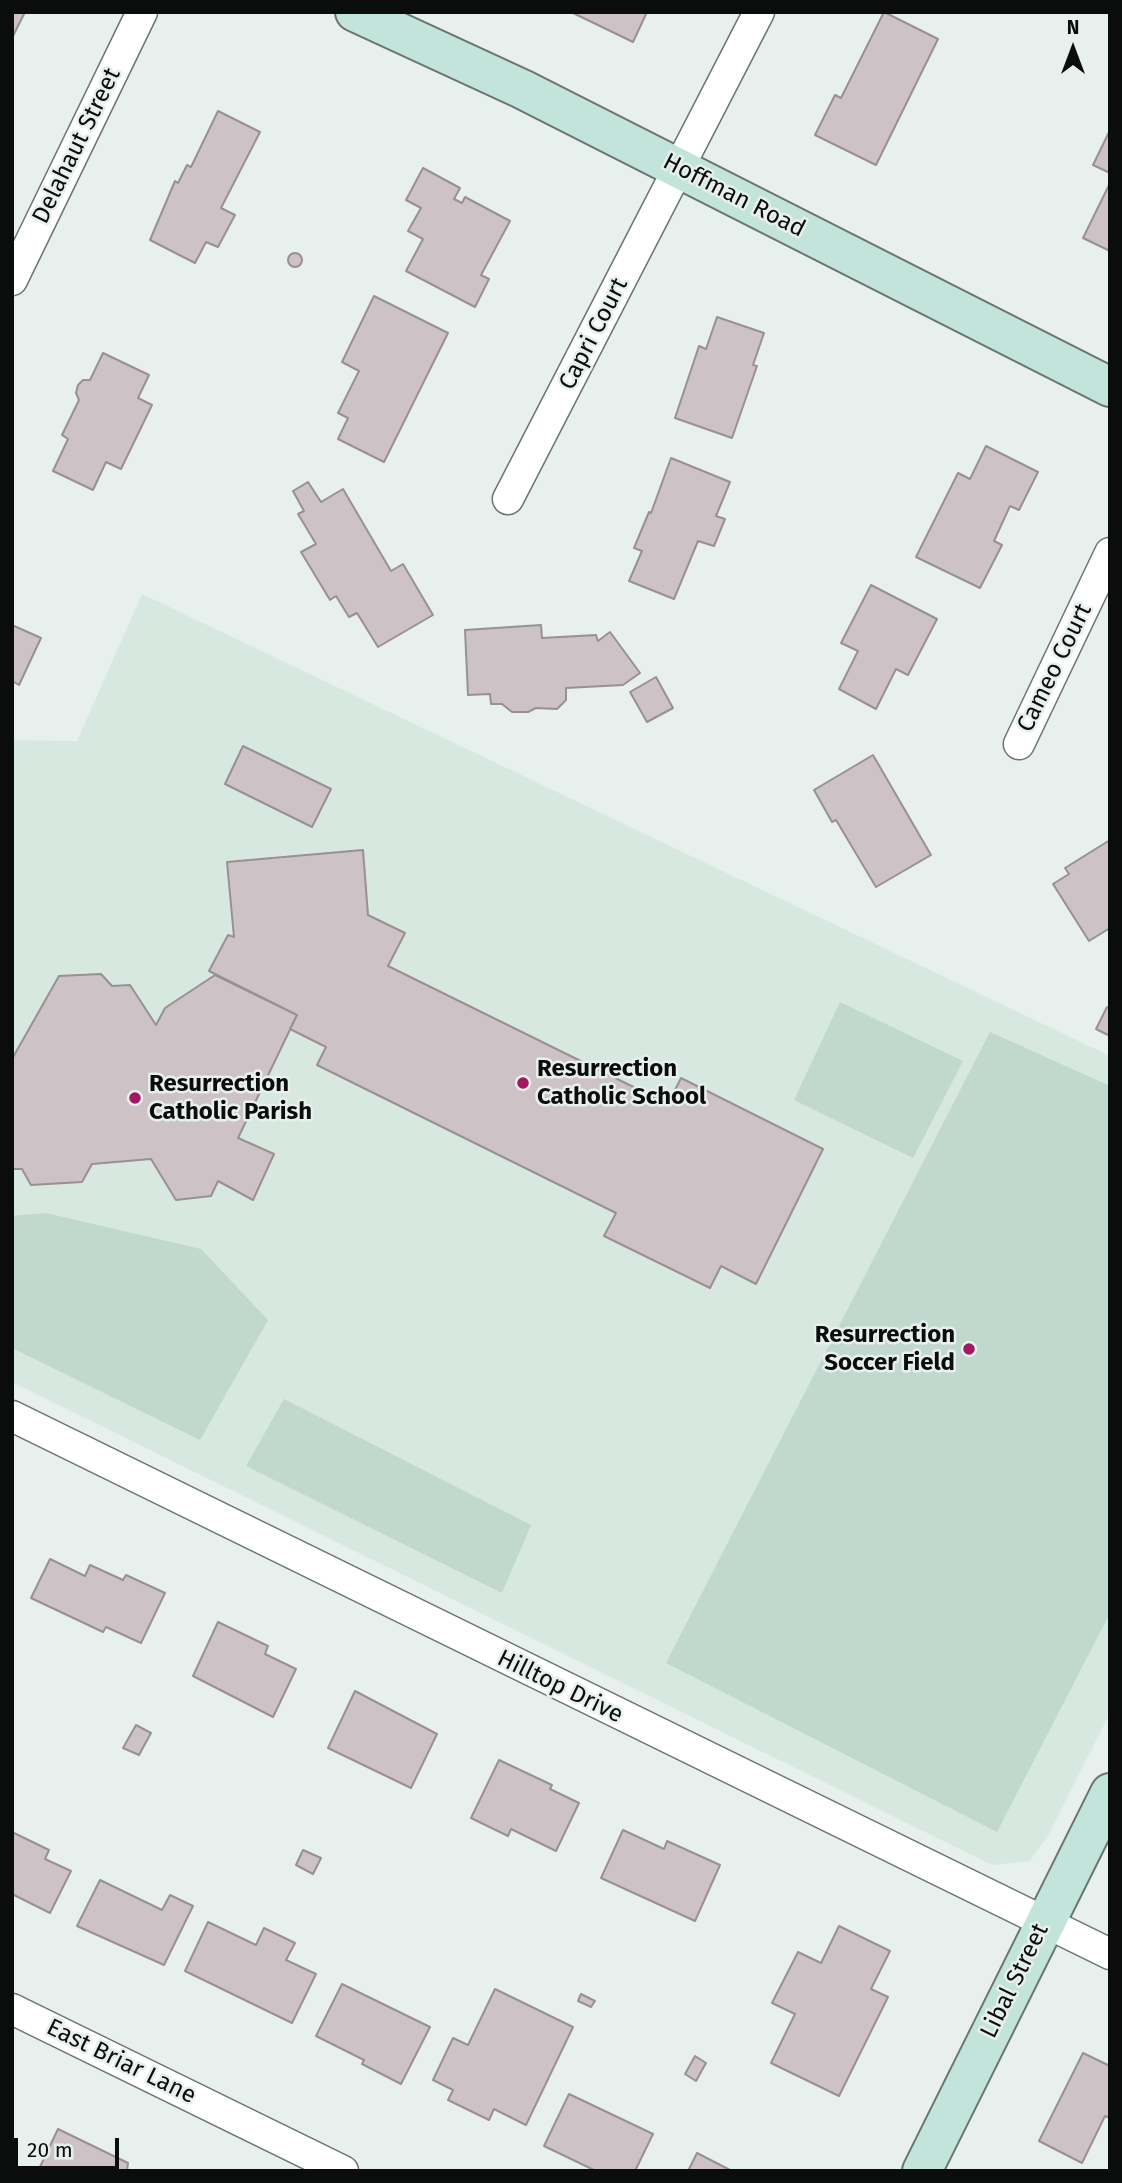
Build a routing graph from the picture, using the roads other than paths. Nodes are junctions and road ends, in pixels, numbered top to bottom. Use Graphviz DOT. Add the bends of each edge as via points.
graph roads {
  1 [pos="142,12"];
  2 [pos="355,12"];
  3 [pos="760,12"];
  4 [pos="679,168"];
  5 [pos="12,279"];
  6 [pos="1110,387"];
  7 [pos="509,499"];
  8 [pos="1110,553"];
  9 [pos="1018,744"];
  10 [pos="12,1416"];
  11 [pos="1110,1793"];
  12 [pos="1044,1922"];
  13 [pos="1110,1954"];
  14 [pos="12,2008"];
  15 [pos="343,2171"];
  16 [pos="922,2171"];
  1 -- 5 [label="street, Delahaut Street"];
  2 -- 4 [label="street, Hoffman Road"];
  3 -- 4 [label="street, Capri Court"];
  4 -- 6 [label="street, Hoffman Road"];
  4 -- 7 [label="street, Capri Court"];
  8 -- 9 [label="street, Cameo Court"];
  10 -- 12 [label="street, Hilltop Drive"];
  11 -- 12 [label="street, Libal Street"];
  12 -- 13 [label="street, Hilltop Drive"];
  12 -- 16 [label="street, Libal Street"];
  14 -- 15 [label="street, East Briar Lane"];
}
